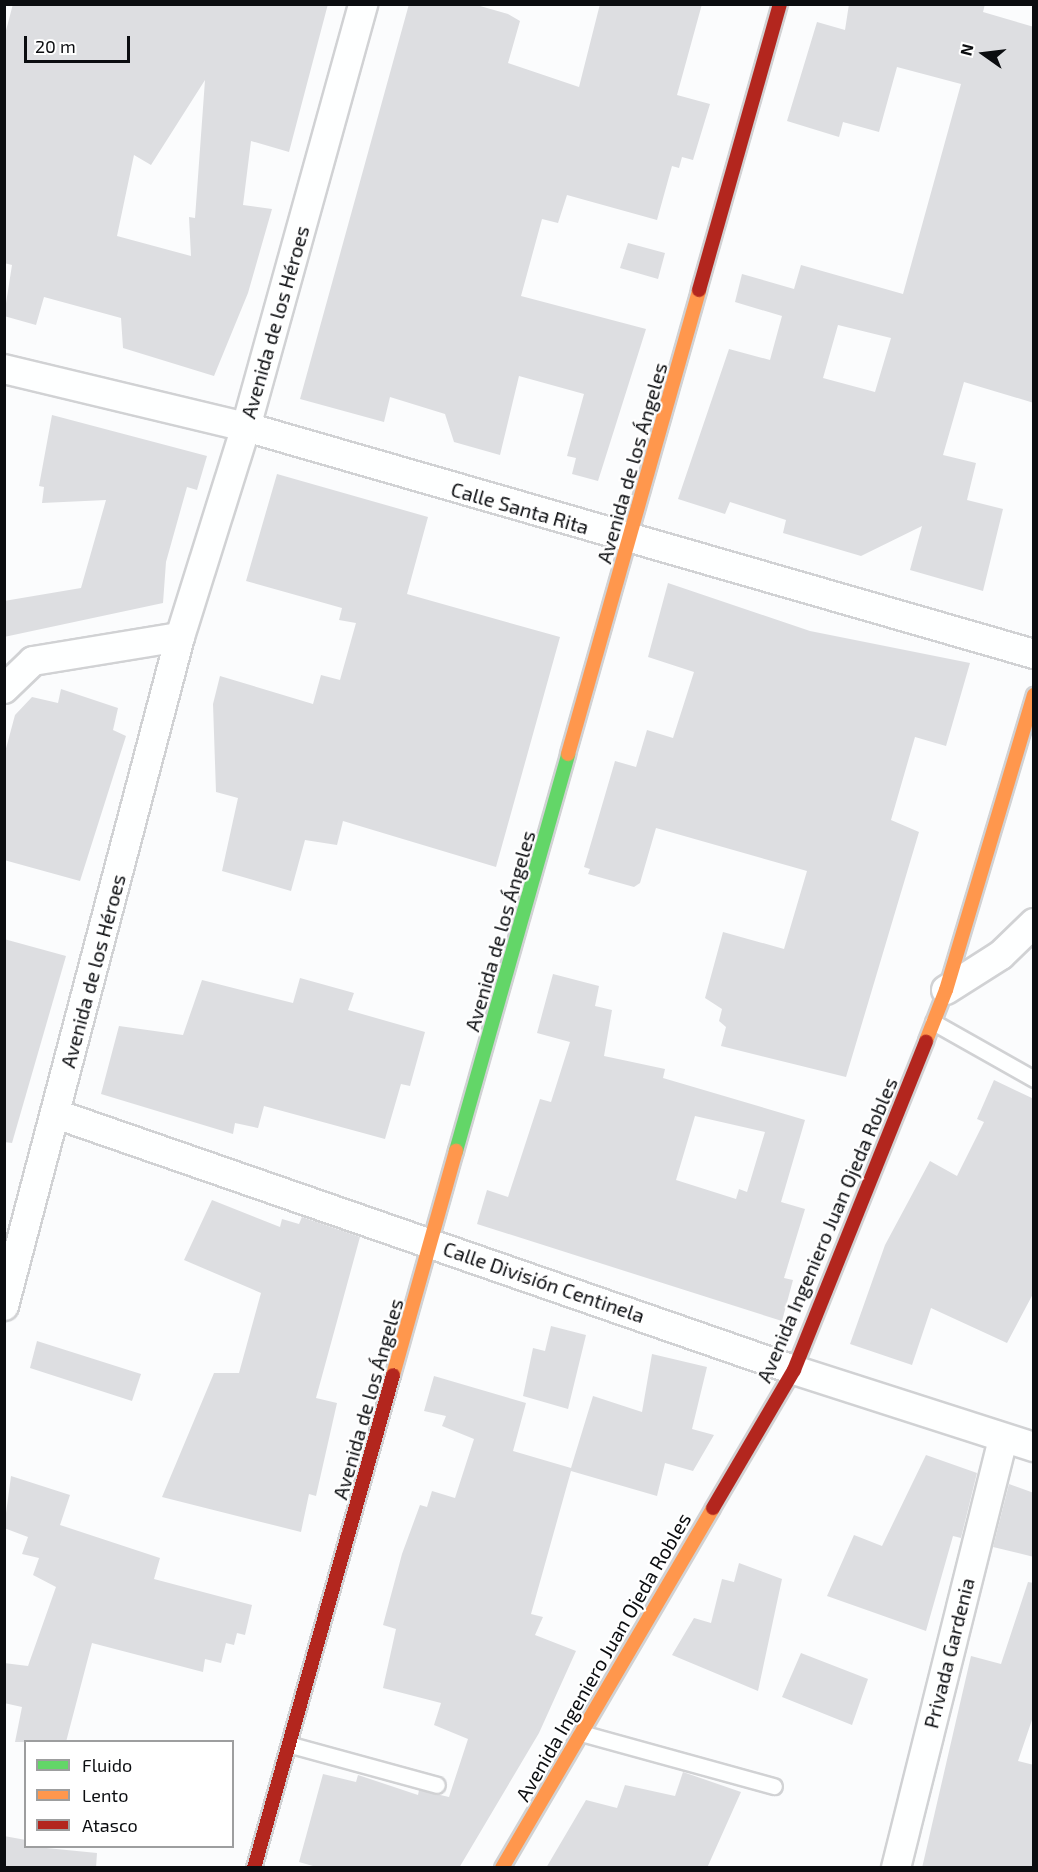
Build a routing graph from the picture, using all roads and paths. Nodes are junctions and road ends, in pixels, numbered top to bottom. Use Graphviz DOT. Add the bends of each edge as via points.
graph roads {
  1 [pos="363,4"];
  2 [pos="780,4"];
  3 [pos="4,369"];
  4 [pos="246,427"];
  5 [pos="630,541"];
  6 [pos="180,637"];
  7 [pos="1034,654"];
  8 [pos="4,689"];
  9 [pos="1034,695"];
  10 [pos="1034,923"];
  11 [pos="946,990"];
  12 [pos="933,1022"];
  13 [pos="1034,1079"];
  14 [pos="56,1114"];
  15 [pos="432,1242"];
  16 [pos="4,1306"];
  17 [pos="794,1370"];
  18 [pos="1003,1438"];
  19 [pos="1034,1447"];
  20 [pos="581,1733"];
  21 [pos="291,1745"];
  22 [pos="437,1785"];
  23 [pos="774,1786"];
  24 [pos="254,1868"];
  25 [pos="502,1868"];
  26 [pos="896,1868"];
  1 -- 4 [label="street, Avenida de los Héroes"];
  2 -- 5 [label="street, Avenida de los Ángeles"];
  3 -- 4 [label="street, Calle Santa Rita"];
  4 -- 5 [label="street, Calle Santa Rita"];
  4 -- 6 [label="street, Avenida de los Héroes"];
  5 -- 7 [label="street, Calle Santa Rita"];
  5 -- 15 [label="street, Avenida de los Ángeles"];
  6 -- 8 [label="street" via="33,661"];
  6 -- 14 [label="street, Avenida de los Héroes"];
  9 -- 11 [label="street, Avenida Ingeniero Juan Ojeda Robles"];
  10 -- 11 [label="street" via="1001,955"];
  11 -- 12 [label="street, Avenida Ingeniero Juan Ojeda Robles"];
  12 -- 13 [label="lane"];
  12 -- 17 [label="street, Avenida Ingeniero Juan Ojeda Robles"];
  14 -- 15 [label="street, Calle División Centinela"];
  14 -- 16 [label="street, Avenida de los Héroes"];
  15 -- 17 [label="street, Calle División Centinela"];
  15 -- 21 [label="street, Avenida de los Ángeles"];
  17 -- 18 [label="street, Calle División Centinela"];
  17 -- 20 [label="street, Avenida Ingeniero Juan Ojeda Robles"];
  18 -- 19 [label="street, Calle División Centinela"];
  18 -- 26 [label="street, Privada Gardenia"];
  20 -- 23 [label="lane"];
  20 -- 25 [label="street, Avenida Ingeniero Juan Ojeda Robles"];
  21 -- 22 [label="lane"];
  21 -- 24 [label="street, Avenida de los Ángeles"];
}
